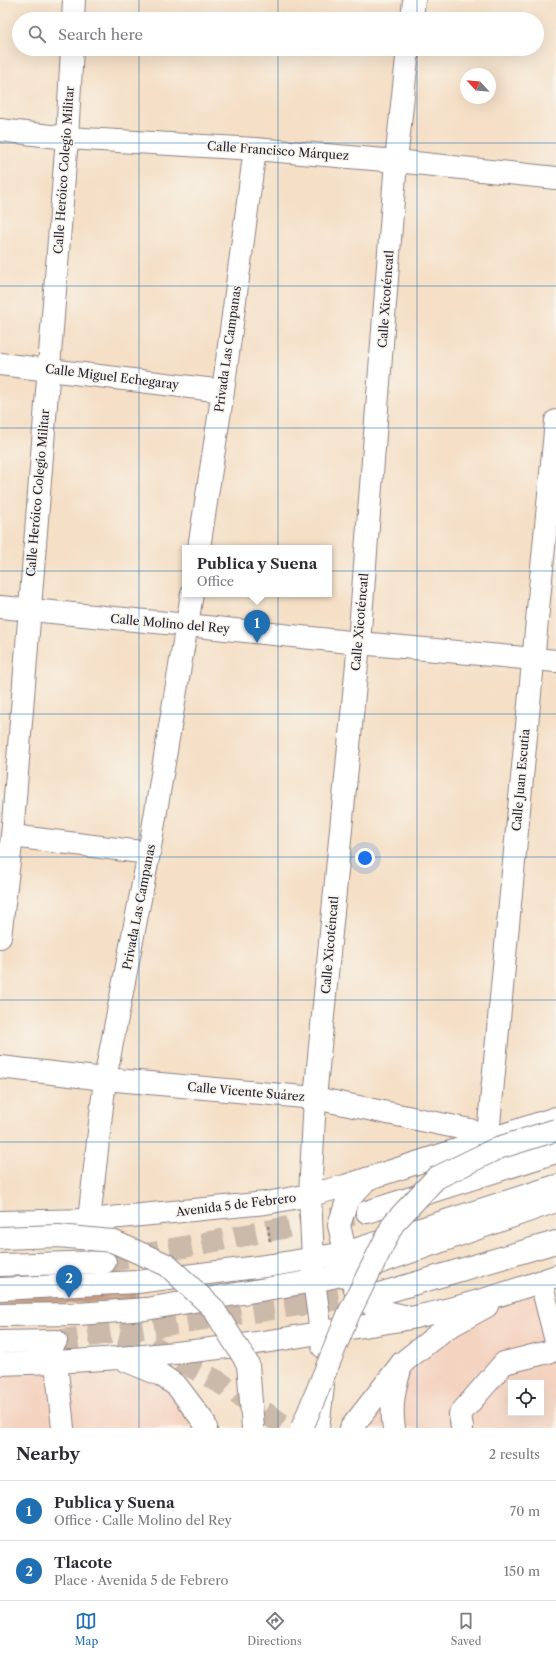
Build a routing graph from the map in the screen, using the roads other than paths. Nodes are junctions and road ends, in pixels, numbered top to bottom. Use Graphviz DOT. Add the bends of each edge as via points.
graph roads {
  1 [pos="74,0"];
  2 [pos="414,0"];
  3 [pos="73,12"];
  4 [pos="413,12"];
  5 [pos="72,56"];
  6 [pos="407,56"];
  7 [pos="0,130"];
  8 [pos="67,138"];
  9 [pos="255,149"];
  10 [pos="396,161"];
  11 [pos="556,178"];
  12 [pos="0,364"];
  13 [pos="48,369"];
  14 [pos="223,391"];
  15 [pos="556,421"];
  16 [pos="199,545"];
  17 [pos="192,597"];
  18 [pos="0,607"];
  19 [pos="28,611"];
  20 [pos="188,625"];
  21 [pos="359,644"];
  22 [pos="532,659"];
  23 [pos="556,661"];
  24 [pos="12,836"];
  25 [pos="149,853"];
  26 [pos="0,937"];
  27 [pos="0,1067"];
  28 [pos="105,1079"];
  29 [pos="315,1098"];
  30 [pos="556,1118"];
  31 [pos="556,1130"];
  32 [pos="490,1140"];
  33 [pos="556,1152"];
  34 [pos="367,1179"];
  35 [pos="556,1186"];
  36 [pos="310,1195"];
  37 [pos="556,1201"];
  38 [pos="367,1212"];
  39 [pos="89,1220"];
  40 [pos="0,1222"];
  41 [pos="0,1238"];
  42 [pos="556,1242"];
  43 [pos="314,1258"];
  44 [pos="105,1262"];
  45 [pos="347,1263"];
  46 [pos="0,1265"];
  47 [pos="548,1279"];
  48 [pos="314,1281"];
  49 [pos="0,1289"];
  50 [pos="518,1290"];
  51 [pos="379,1294"];
  52 [pos="0,1315"];
  53 [pos="412,1318"];
  54 [pos="320,1333"];
  55 [pos="556,1341"];
  56 [pos="0,1342"];
  57 [pos="556,1350"];
  58 [pos="56,1352"];
  59 [pos="119,1358"];
  60 [pos="402,1363"];
  61 [pos="0,1364"];
  62 [pos="69,1427"];
  63 [pos="206,1428"];
  64 [pos="253,1428"];
  65 [pos="302,1428"];
  66 [pos="318,1428"];
  67 [pos="351,1428"];
  68 [pos="394,1428"];
  69 [pos="462,1428"];
  1 -- 3 [label="main road"];
  2 -- 4 [label="main road"];
  5 -- 8 [label="main road, Calle Heróico Colegio Militar"];
  6 -- 10 [label="main road, Calle Xicoténcatl"];
  7 -- 8 [label="main road, Calle Francisco Márquez"];
  8 -- 9 [label="main road, Calle Francisco Márquez"];
  8 -- 13 [label="main road, Calle Heróico Colegio Militar"];
  9 -- 10 [label="main road, Calle Francisco Márquez"];
  9 -- 14 [label="main road, Privada Las Campanas"];
  10 -- 11 [label="main road, Calle Francisco Márquez"];
  10 -- 21 [label="main road, Calle Xicoténcatl"];
  12 -- 13 [label="main road, Calle Miguel Echegaray"];
  13 -- 14 [label="main road, Calle Miguel Echegaray"];
  13 -- 19 [label="main road, Calle Heróico Colegio Militar"];
  14 -- 16 [label="main road, Privada Las Campanas"];
  15 -- 22 [label="main road, Calle Juan Escutia"];
  17 -- 20 [label="main road, Privada Las Campanas"];
  18 -- 19 [label="main road, Calle Molino del Rey"];
  19 -- 20 [label="main road, Calle Molino del Rey"];
  19 -- 24 [label="main road, Calle Heróico Colegio Militar"];
  20 -- 21 [label="main road, Calle Molino del Rey"];
  20 -- 25 [label="main road, Privada Las Campanas"];
  21 -- 22 [label="main road, Calle Molino del Rey"];
  21 -- 29 [label="main road, Calle Xicoténcatl"];
  22 -- 23 [label="main road, Calle Molino del Rey"];
  22 -- 32 [label="main road, Calle Juan Escutia" via="489,1124"];
  24 -- 25 [label="main road"];
  24 -- 26 [label="main road, Calle Heróico Colegio Militar"];
  25 -- 28 [label="main road, Privada Las Campanas"];
  27 -- 28 [label="main road, Calle Vicente Suárez"];
  28 -- 29 [label="main road, Calle Vicente Suárez"];
  28 -- 39 [label="main road, Privada Las Campanas"];
  29 -- 32 [label="main road, Calle Vicente Suárez" via="470,1130"];
  29 -- 36 [label="main road, Calle Xicoténcatl"];
  30 -- 32 [label="main road, Avenida 5 de Febrero"];
  31 -- 65 [label="main road, bridge" via="498,1148 436,1178 393,1224 349,1313"];
  32 -- 34 [label="main road, Avenida 5 de Febrero"];
  33 -- 38 [label="main road"];
  34 -- 36 [label="main road, Avenida 5 de Febrero"];
  34 -- 45 [label="main road" via="347,1201 339,1225"];
  35 -- 45 [label="main road"];
  36 -- 39 [label="main road, Avenida 5 de Febrero" via="266,1203"];
  36 -- 43 [label="main road, Calle Xicoténcatl"];
  37 -- 45 [label="main road"];
  39 -- 40 [label="main road, Avenida 5 de Febrero"];
  41 -- 64 [label="main road, bridge" via="58,1236 112,1241 167,1265 212,1308 248,1364"];
  42 -- 51 [label="main road"];
  43 -- 45 [label="main road"];
  43 -- 48 [label="main road, Calle Xicoténcatl"];
  43 -- 49 [label="main road" via="137,1282"];
  44 -- 46 [label="main road"];
  45 -- 48 [label="main road"];
  45 -- 53 [label="main road" via="355,1289 377,1310"];
  47 -- 50 [label="main road"];
  47 -- 55 [label="main road"];
  48 -- 52 [label="main road" via="146,1309 78,1314"];
  48 -- 54 [label="main road, Calle Xicoténcatl"];
  50 -- 53 [label="main road"];
  50 -- 60 [label="main road" via="445,1329"];
  53 -- 54 [label="main road"];
  54 -- 59 [label="main road" via="269,1342"];
  54 -- 66 [label="main road, Calle Xicoténcatl" via="324,1353"];
  56 -- 58 [label="main road"];
  57 -- 69 [label="main road" via="504,1363 460,1414"];
  58 -- 59 [label="main road"];
  58 -- 61 [label="main road"];
  58 -- 62 [label="main road"];
  59 -- 63 [label="main road" via="161,1375 177,1386"];
  60 -- 67 [label="main road"];
  60 -- 68 [label="main road" via="394,1390"];
}
